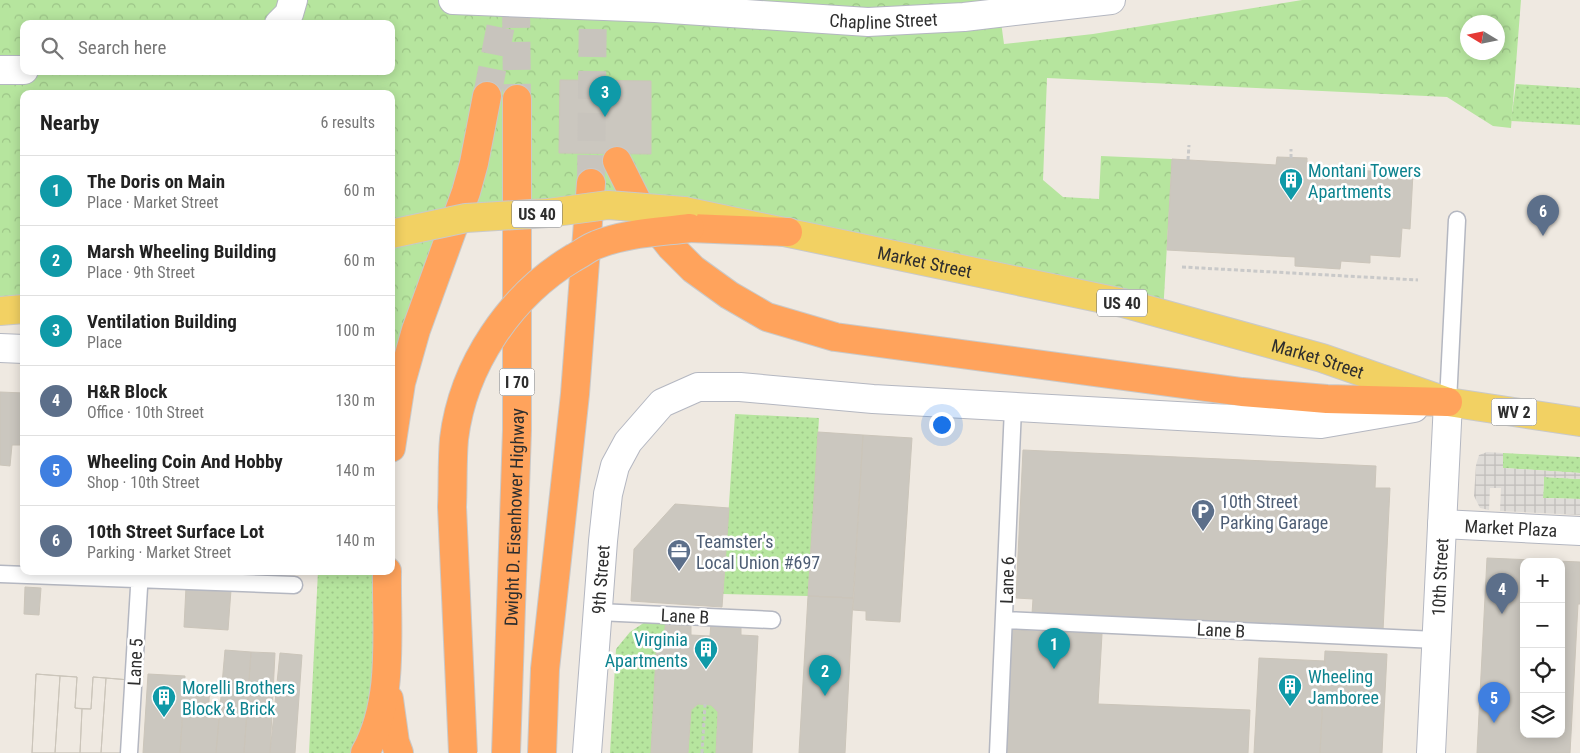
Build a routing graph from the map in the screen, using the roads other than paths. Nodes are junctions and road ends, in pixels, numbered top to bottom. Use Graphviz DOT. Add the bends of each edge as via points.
graph roads {
  1 [pos="293,0"];
  2 [pos="453,0"];
  3 [pos="1111,0"];
  4 [pos="282,20"];
  5 [pos="0,70"];
  6 [pos="20,70"];
  7 [pos="487,96"];
  8 [pos="517,99"];
  9 [pos="617,161"];
  10 [pos="591,183"];
  11 [pos="687,220"];
  12 [pos="1457,220"];
  13 [pos="788,232"];
  14 [pos="395,233"];
  15 [pos="20,309"];
  16 [pos="0,311"];
  17 [pos="0,348"];
  18 [pos="20,349"];
  19 [pos="1448,402"];
  20 [pos="1013,408"];
  21 [pos="395,422"];
  22 [pos="1580,422"];
  23 [pos="628,442"];
  24 [pos="1442,524"];
  25 [pos="1580,531"];
  26 [pos="0,574"];
  27 [pos="20,574"];
  28 [pos="70,575"];
  29 [pos="387,575"];
  30 [pos="140,576"];
  31 [pos="294,585"];
  32 [pos="598,612"];
  33 [pos="772,620"];
  34 [pos="1005,620"];
  35 [pos="1436,640"];
  36 [pos="385,682"];
  37 [pos="129,753"];
  38 [pos="365,753"];
  39 [pos="399,753"];
  40 [pos="463,753"];
  41 [pos="506,753"];
  42 [pos="542,753"];
  43 [pos="587,753"];
  44 [pos="998,753"];
  45 [pos="1432,753"];
  1 -- 4 [label="street"];
  2 -- 3 [label="street, Chapline Street" via="655,8 868,22 964,17"];
  5 -- 6 [label="street"];
  7 -- 21 [label="highway" via="464,199 416,330 401,383"];
  8 -- 41 [label="highway, Dwight D. Eisenhower Highway / I 70" via="517,430"];
  9 -- 19 [label="highway" via="641,209 671,248 693,269 767,317 835,337 1242,392 1327,399"];
  10 -- 42 [label="highway" via="575,394 545,669"];
  11 -- 13 [label="highway"];
  11 -- 14 [label="main road, US 40, bridge" via="608,204 548,213 466,218"];
  11 -- 40 [label="highway, bridge" via="596,245 555,269 514,306 476,367 459,413 454,438 452,507"];
  12 -- 19 [label="lane"];
  13 -- 19 [label="main road, Market Street / US 40" via="1123,303 1322,358"];
  15 -- 16 [label="main road"];
  17 -- 18 [label="street"];
  19 -- 20 [label="street, Market Street" via="1321,424"];
  19 -- 22 [label="main road, Market Street / WV 2"];
  19 -- 24 [label="street, 10th Street"];
  20 -- 23 [label="street, Market Street" via="740,387 698,387 662,403"];
  20 -- 34 [label="lane, Lane 6"];
  23 -- 32 [label="street, 9th Street" via="615,466 608,494"];
  24 -- 25 [label="street, Market Plaza"];
  24 -- 35 [label="street, 10th Street"];
  26 -- 27 [label="lane"];
  28 -- 30 [label="lane"];
  29 -- 36 [label="highway"];
  30 -- 31 [label="lane"];
  30 -- 37 [label="lane, Lane 5"];
  32 -- 33 [label="lane, Lane B"];
  32 -- 43 [label="street, 9th Street"];
  34 -- 35 [label="lane, Lane B"];
  34 -- 44 [label="lane, Lane 6"];
  35 -- 45 [label="street, 10th Street"];
  36 -- 38 [label="highway" via="380,720"];
  36 -- 39 [label="highway"];
}
